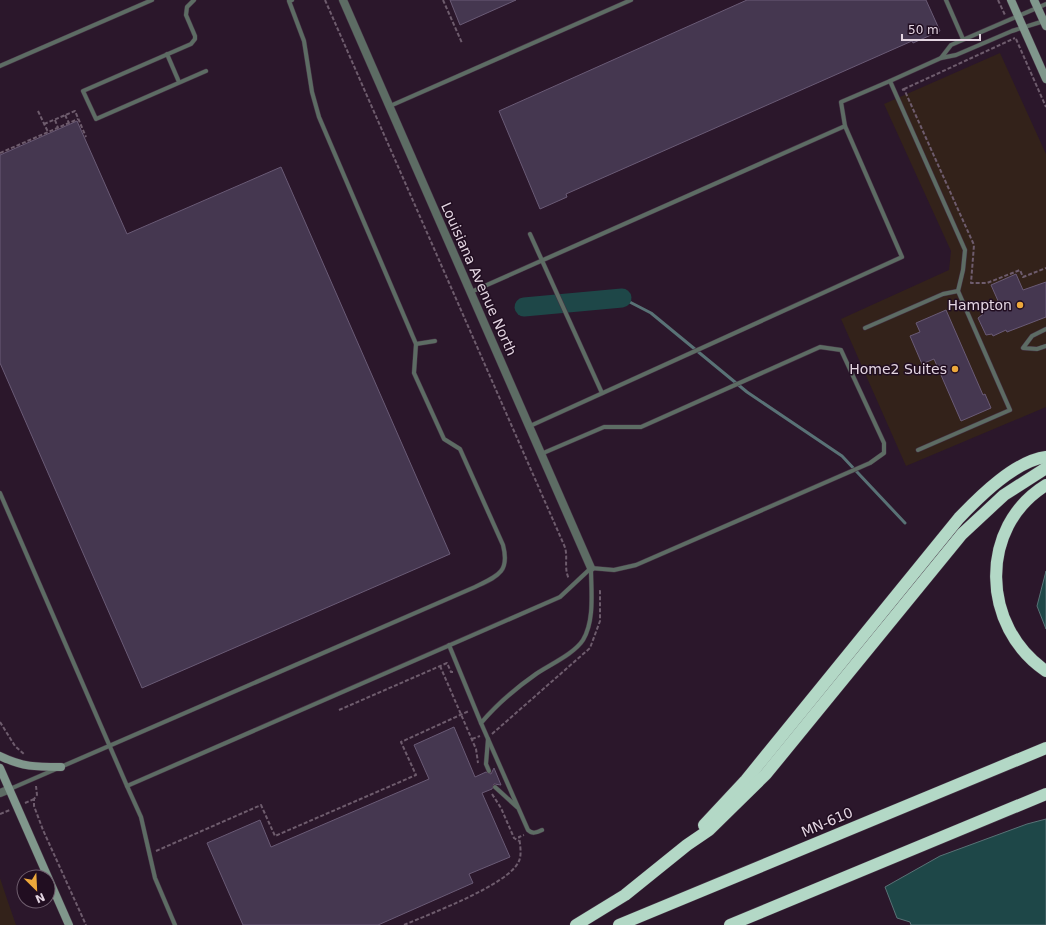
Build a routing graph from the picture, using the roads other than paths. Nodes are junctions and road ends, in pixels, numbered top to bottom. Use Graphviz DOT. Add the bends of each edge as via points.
graph roads {
  1 [pos="152,0"];
  2 [pos="194,0"];
  3 [pos="290,0"];
  4 [pos="343,0"];
  5 [pos="631,0"];
  6 [pos="946,0"];
  7 [pos="1011,0"];
  8 [pos="1036,4"];
  9 [pos="1046,4"];
  10 [pos="1018,16"];
  11 [pos="1045,22"];
  12 [pos="1024,28"];
  13 [pos="963,39"];
  14 [pos="167,54"];
  15 [pos="941,58"];
  16 [pos="0,66"];
  17 [pos="206,71"];
  18 [pos="1046,79"];
  19 [pos="890,81"];
  20 [pos="179,82"];
  21 [pos="389,106"];
  22 [pos="845,126"];
  23 [pos="530,234"];
  24 [pos="542,260"];
  25 [pos="958,291"];
  26 [pos="471,292"];
  27 [pos="865,328"];
  28 [pos="1046,330"];
  29 [pos="434,341"];
  30 [pos="416,344"];
  31 [pos="1046,346"];
  32 [pos="602,393"];
  33 [pos="529,426"];
  34 [pos="918,450"];
  35 [pos="541,454"];
  36 [pos="1046,457"];
  37 [pos="1046,468"];
  38 [pos="1046,485"];
  39 [pos="0,493"];
  40 [pos="591,568"];
  41 [pos="449,645"];
  42 [pos="1046,671"];
  43 [pos="481,723"];
  44 [pos="487,737"];
  45 [pos="110,745"];
  46 [pos="1046,748"];
  47 [pos="0,756"];
  48 [pos="61,767"];
  49 [pos="0,768"];
  50 [pos="489,771"];
  51 [pos="127,786"];
  52 [pos="496,787"];
  53 [pos="10,790"];
  54 [pos="0,793"];
  55 [pos="1046,794"];
  56 [pos="518,807"];
  57 [pos="542,830"];
  58 [pos="687,845"];
  59 [pos="69,925"];
  60 [pos="175,925"];
  61 [pos="576,925"];
  62 [pos="619,925"];
  63 [pos="730,925"];
  1 -- 16 [label="lane"];
  2 -- 14 [label="lane" via="187,7 186,15 195,39 191,44"];
  3 -- 30 [label="lane" via="304,40 312,92 319,117"];
  4 -- 21 [label="street, Louisiana Avenue North"];
  5 -- 21 [label="lane"];
  6 -- 13 [label="lane"];
  7 -- 10 [label="street"];
  8 -- 9 [label="lane"];
  8 -- 10 [label="lane"];
  8 -- 11 [label="street"];
  10 -- 12 [label="street"];
  10 -- 13 [label="lane"];
  11 -- 12 [label="lane"];
  12 -- 15 [label="lane" via="956,55"];
  12 -- 18 [label="street"];
  13 -- 15 [label="lane" via="951,45"];
  14 -- 20 [label="lane"];
  14 -- 20 [label="lane" via="83,91 96,119"];
  15 -- 19 [label="lane"];
  17 -- 20 [label="lane"];
  19 -- 22 [label="lane" via="841,102"];
  19 -- 25 [label="lane" via="965,250"];
  21 -- 26 [label="street, Louisiana Avenue North"];
  22 -- 24 [label="lane"];
  22 -- 32 [label="lane" via="902,257"];
  23 -- 24 [label="lane"];
  24 -- 26 [label="lane"];
  24 -- 32 [label="lane"];
  25 -- 27 [label="lane" via="943,294"];
  25 -- 34 [label="lane" via="1010,410"];
  26 -- 33 [label="street, Louisiana Avenue North"];
  28 -- 31 [label="lane" via="1032,336 1023,348 1037,350"];
  29 -- 30 [label="lane"];
  30 -- 45 [label="lane" via="414,373 444,439 460,449 503,545 505,566 499,573 475,586"];
  32 -- 33 [label="lane"];
  33 -- 35 [label="street, Louisiana Avenue North"];
  35 -- 40 [label="street, Louisiana Avenue North"];
  35 -- 40 [label="lane" via="604,427 641,427 820,347 841,350 884,443 884,453 870,464 636,565 614,570"];
  36 -- 58 [label="highway" via="1032,461 1008,474 959,518 746,780"];
  37 -- 58 [label="highway" via="1004,495 973,523 766,774 722,819"];
  38 -- 42 [label="highway" via="1027,500 1010,523 1000,545 995,569 999,603 1008,629 1020,648"];
  39 -- 45 [label="lane"];
  40 -- 41 [label="lane" via="560,597"];
  40 -- 43 [label="lane" via="588,626 582,641 569,653 512,692"];
  41 -- 43 [label="lane"];
  41 -- 51 [label="lane"];
  43 -- 44 [label="lane"];
  44 -- 50 [label="lane" via="486,764"];
  44 -- 56 [label="lane"];
  45 -- 48 [label="lane"];
  45 -- 51 [label="lane"];
  46 -- 62 [label="highway, MN-610"];
  47 -- 48 [label="street" via="17,764 33,767"];
  48 -- 53 [label="lane"];
  49 -- 53 [label="street"];
  51 -- 60 [label="lane" via="141,817 155,878"];
  52 -- 56 [label="lane"];
  53 -- 54 [label="street"];
  53 -- 59 [label="street"];
  55 -- 63 [label="highway"];
  56 -- 57 [label="lane" via="531,833"];
  58 -- 61 [label="highway" via="625,895"];
}
